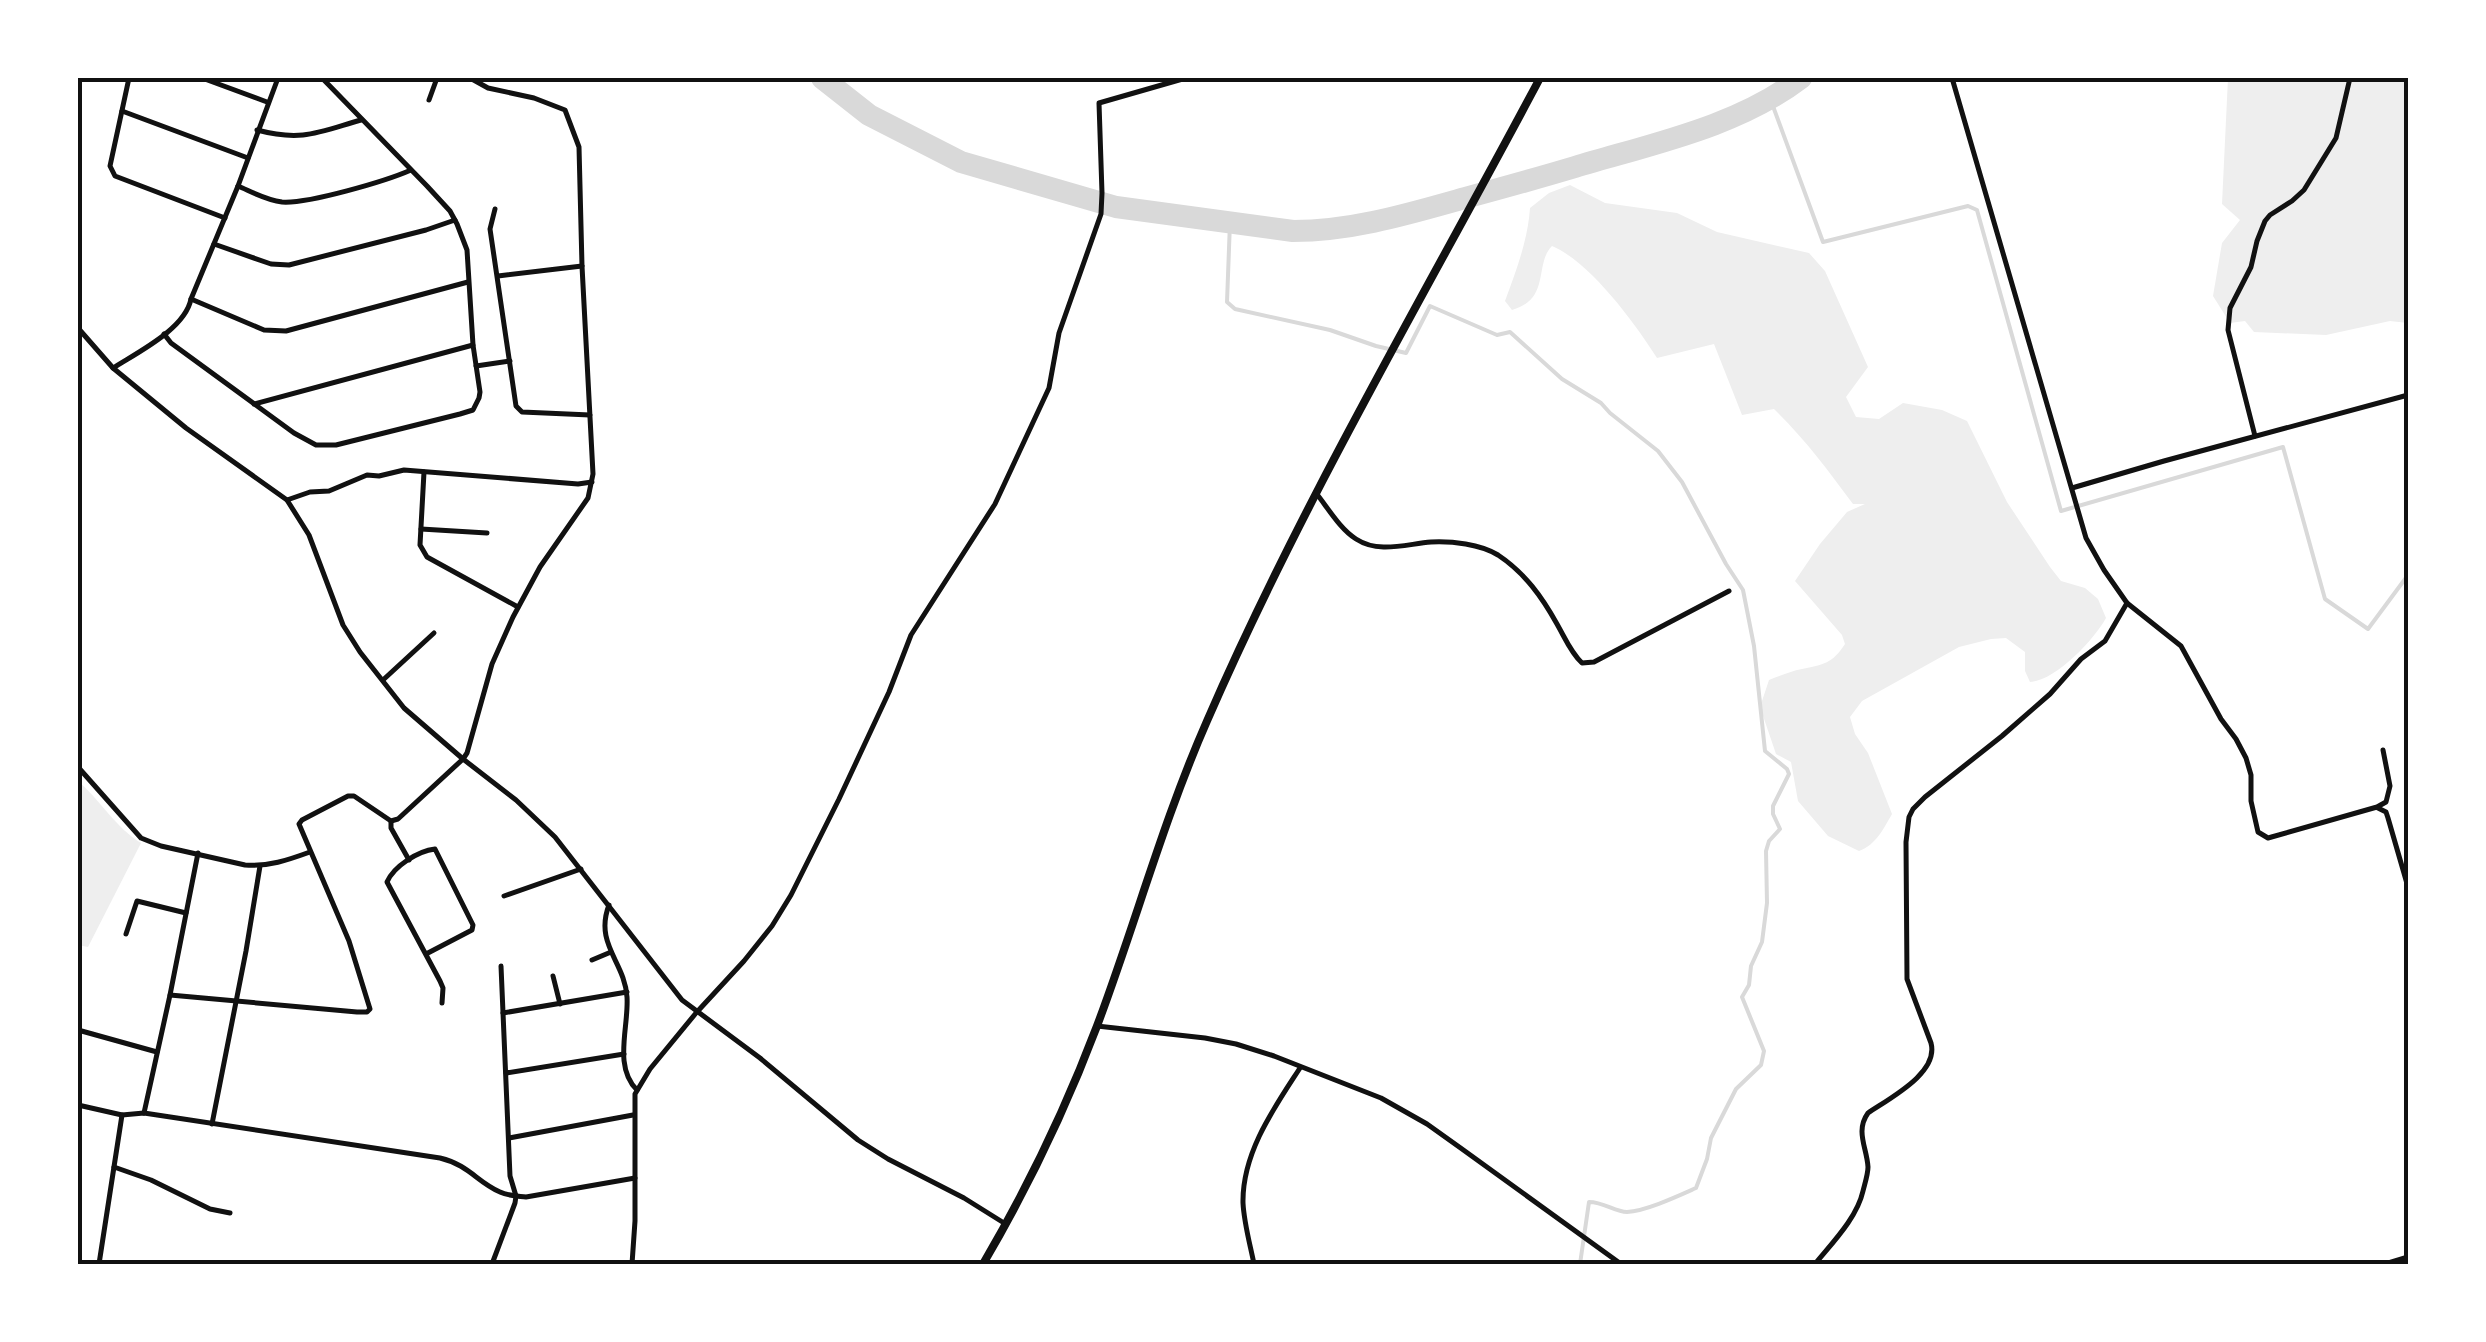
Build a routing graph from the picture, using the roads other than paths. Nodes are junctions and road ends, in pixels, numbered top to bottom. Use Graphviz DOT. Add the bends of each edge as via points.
graph roads {
  1 [pos="129,78"];
  2 [pos="202,78"];
  3 [pos="278,78"];
  4 [pos="322,78"];
  5 [pos="437,78"];
  6 [pos="470,78"];
  7 [pos="1186,78"];
  8 [pos="1540,78"];
  9 [pos="1952,78"];
  10 [pos="2350,78"];
  11 [pos="428,100"];
  12 [pos="267,102"];
  13 [pos="122,112"];
  14 [pos="362,119"];
  15 [pos="257,130"];
  16 [pos="248,158"];
  17 [pos="411,170"];
  18 [pos="238,186"];
  19 [pos="494,210"];
  20 [pos="224,218"];
  21 [pos="454,220"];
  22 [pos="214,244"];
  23 [pos="582,266"];
  24 [pos="498,276"];
  25 [pos="468,282"];
  26 [pos="192,299"];
  27 [pos="78,328"];
  28 [pos="164,334"];
  29 [pos="473,344"];
  30 [pos="510,361"];
  31 [pos="476,366"];
  32 [pos="113,368"];
  33 [pos="2408,395"];
  34 [pos="254,404"];
  35 [pos="590,414"];
  36 [pos="2255,436"];
  37 [pos="424,472"];
  38 [pos="592,482"];
  39 [pos="2072,488"];
  40 [pos="1316,492"];
  41 [pos="287,500"];
  42 [pos="421,529"];
  43 [pos="487,533"];
  44 [pos="1729,591"];
  45 [pos="2127,603"];
  46 [pos="518,607"];
  47 [pos="434,632"];
  48 [pos="383,680"];
  49 [pos="2383,750"];
  50 [pos="463,758"];
  51 [pos="78,767"];
  52 [pos="2377,807"];
  53 [pos="391,821"];
  54 [pos="310,852"];
  55 [pos="198,854"];
  56 [pos="409,860"];
  57 [pos="260,866"];
  58 [pos="581,869"];
  59 [pos="2408,886"];
  60 [pos="504,896"];
  61 [pos="608,905"];
  62 [pos="186,912"];
  63 [pos="126,934"];
  64 [pos="611,952"];
  65 [pos="426,954"];
  66 [pos="592,960"];
  67 [pos="501,966"];
  68 [pos="553,976"];
  69 [pos="627,992"];
  70 [pos="170,995"];
  71 [pos="236,1000"];
  72 [pos="442,1003"];
  73 [pos="560,1004"];
  74 [pos="504,1013"];
  75 [pos="696,1013"];
  76 [pos="1097,1026"];
  77 [pos="78,1030"];
  78 [pos="158,1052"];
  79 [pos="624,1054"];
  80 [pos="1300,1068"];
  81 [pos="506,1074"];
  82 [pos="637,1090"];
  83 [pos="78,1105"];
  84 [pos="144,1113"];
  85 [pos="122,1115"];
  86 [pos="634,1115"];
  87 [pos="212,1124"];
  88 [pos="508,1138"];
  89 [pos="114,1167"];
  90 [pos="635,1178"];
  91 [pos="516,1196"];
  92 [pos="230,1213"];
  93 [pos="1006,1224"];
  94 [pos="2408,1256"];
  95 [pos="98,1264"];
  96 [pos="492,1264"];
  97 [pos="632,1264"];
  98 [pos="983,1264"];
  99 [pos="1254,1264"];
  100 [pos="1622,1264"];
  101 [pos="1816,1264"];
  102 [pos="2386,1264"];
  1 -- 13 [label="street"];
  2 -- 12 [label="street"];
  3 -- 12 [label="street"];
  4 -- 14 [label="street"];
  5 -- 11 [label="street"];
  6 -- 23 [label="street" via="564,110 579,147"];
  7 -- 75 [label="street" via="1098,103 1101,214 1059,333 1049,388 995,504 911,635 791,895"];
  8 -- 40 [label="main road"];
  9 -- 39 [label="street"];
  10 -- 36 [label="street" via="2336,138 2304,190 2265,221 2252,267 2230,308 2228,330"];
  12 -- 15 [label="street"];
  13 -- 16 [label="street"];
  13 -- 20 [label="street" via="110,166 116,176"];
  14 -- 15 [label="street" via="301,137"];
  14 -- 17 [label="street"];
  15 -- 16 [label="street"];
  16 -- 18 [label="street"];
  17 -- 18 [label="street" via="283,202"];
  17 -- 21 [label="street"];
  18 -- 20 [label="street"];
  19 -- 24 [label="street" via="490,229"];
  20 -- 22 [label="street"];
  21 -- 22 [label="street" via="289,265"];
  21 -- 25 [label="street" via="467,250"];
  22 -- 26 [label="street"];
  23 -- 24 [label="street"];
  23 -- 35 [label="street"];
  24 -- 30 [label="street"];
  25 -- 26 [label="street" via="286,331 264,330"];
  25 -- 29 [label="street"];
  26 -- 28 [label="street"];
  27 -- 32 [label="street"];
  28 -- 32 [label="street"];
  28 -- 34 [label="street"];
  29 -- 31 [label="street"];
  29 -- 34 [label="street"];
  30 -- 31 [label="street"];
  30 -- 35 [label="street" via="522,412"];
  31 -- 34 [label="street" via="479,398 473,410 336,445 305,441"];
  32 -- 41 [label="street"];
  33 -- 36 [label="street"];
  35 -- 38 [label="street"];
  36 -- 39 [label="street"];
  37 -- 38 [label="street"];
  37 -- 41 [label="street" via="371,474"];
  37 -- 42 [label="street"];
  38 -- 46 [label="street"];
  39 -- 45 [label="street" via="2088,542"];
  40 -- 44 [label="street" via="1354,537 1372,546 1434,542 1498,555 1538,592 1582,662 1594,662"];
  40 -- 76 [label="main road" via="1206,724"];
  41 -- 48 [label="street" via="309,535 343,625"];
  42 -- 43 [label="street"];
  42 -- 46 [label="street" via="427,557"];
  45 -- 52 [label="street" via="2181,646 2236,739 2251,776 2258,832 2268,838"];
  45 -- 101 [label="street" via="2105,641 2050,694 1912,808 1906,826 1907,979 1934,1051 1923,1073 1862,1121 1868,1168 1862,1196"];
  46 -- 50 [label="street"];
  47 -- 48 [label="street"];
  48 -- 50 [label="street" via="404,708"];
  49 -- 52 [label="street" via="2389,792"];
  50 -- 53 [label="street"];
  50 -- 58 [label="street" via="516,800"];
  51 -- 55 [label="street" via="141,838"];
  52 -- 59 [label="street" via="2386,812"];
  53 -- 54 [label="street" via="348,796 302,820"];
  53 -- 56 [label="street"];
  54 -- 57 [label="street"];
  54 -- 71 [label="street" via="370,1008"];
  55 -- 57 [label="street"];
  55 -- 62 [label="street"];
  56 -- 65 [label="street" via="387,882"];
  56 -- 65 [label="street" via="434,850 473,925"];
  57 -- 71 [label="street"];
  58 -- 60 [label="street"];
  58 -- 61 [label="street"];
  61 -- 64 [label="street" via="603,926"];
  61 -- 75 [label="street"];
  62 -- 63 [label="street" via="137,901"];
  62 -- 70 [label="street"];
  64 -- 66 [label="street"];
  64 -- 69 [label="street"];
  65 -- 72 [label="street" via="443,988"];
  67 -- 74 [label="street"];
  68 -- 73 [label="street"];
  69 -- 73 [label="street"];
  69 -- 79 [label="street"];
  70 -- 71 [label="street"];
  70 -- 78 [label="street"];
  71 -- 87 [label="street"];
  73 -- 74 [label="street"];
  74 -- 81 [label="street"];
  75 -- 82 [label="street"];
  75 -- 93 [label="street" via="858,1140"];
  76 -- 80 [label="street" via="1204,1038"];
  76 -- 93 [label="main road"];
  77 -- 78 [label="street"];
  78 -- 84 [label="street"];
  79 -- 81 [label="street"];
  79 -- 82 [label="street"];
  80 -- 99 [label="street" via="1249,1160 1244,1206"];
  80 -- 100 [label="street" via="1381,1098 1427,1124"];
  81 -- 88 [label="street"];
  82 -- 86 [label="street"];
  83 -- 85 [label="street"];
  84 -- 85 [label="street"];
  84 -- 87 [label="street"];
  85 -- 89 [label="street"];
  86 -- 88 [label="street"];
  86 -- 90 [label="street"];
  87 -- 91 [label="street" via="452,1161"];
  88 -- 91 [label="street"];
  89 -- 92 [label="street"];
  89 -- 95 [label="street"];
  90 -- 91 [label="street"];
  90 -- 97 [label="street"];
  91 -- 96 [label="street"];
  93 -- 98 [label="main road"];
  94 -- 102 [label="street"];
}
